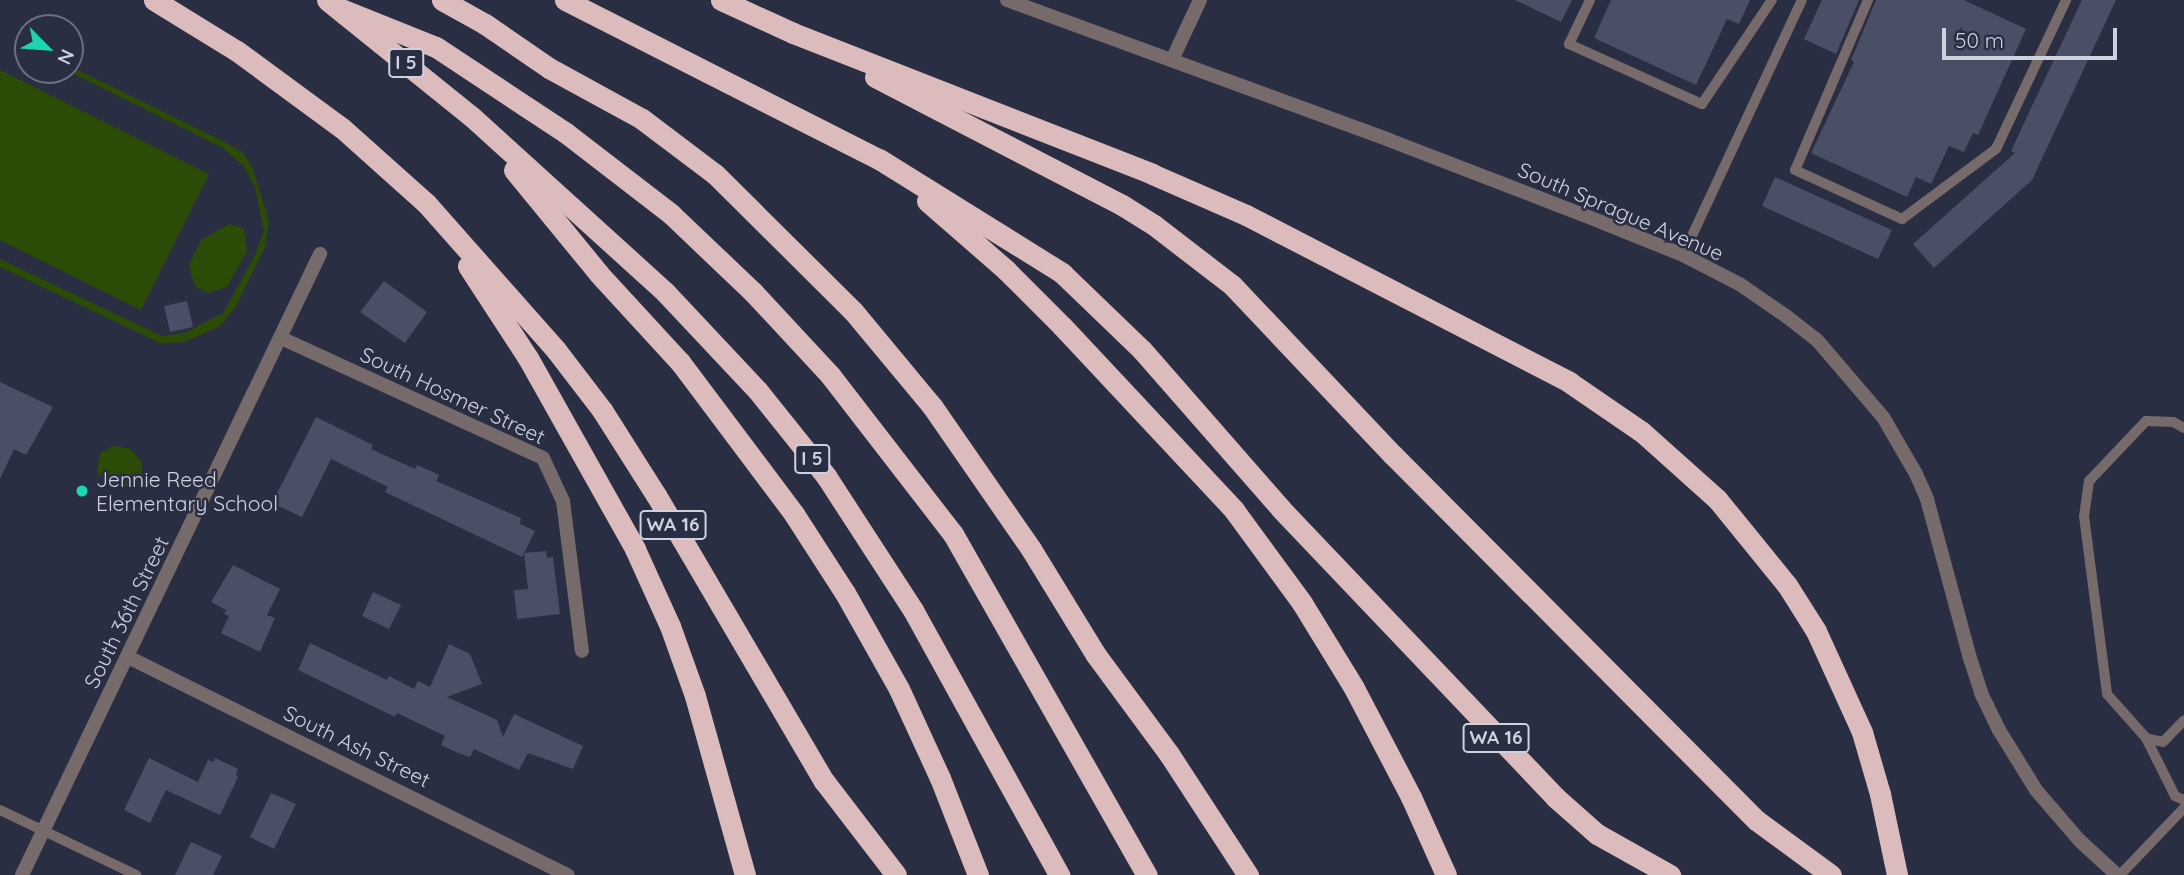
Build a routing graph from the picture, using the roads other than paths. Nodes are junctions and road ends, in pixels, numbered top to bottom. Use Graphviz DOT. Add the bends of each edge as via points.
graph roads {
  1 [pos="154,0"];
  2 [pos="442,0"];
  3 [pos="565,0"];
  4 [pos="721,0"];
  5 [pos="1007,0"];
  6 [pos="1200,0"];
  7 [pos="1590,0"];
  8 [pos="1772,0"];
  9 [pos="1802,0"];
  10 [pos="1868,0"];
  11 [pos="2066,0"];
  12 [pos="334,4"];
  13 [pos="1033,4"];
  14 [pos="793,33"];
  15 [pos="1172,60"];
  16 [pos="471,116"];
  17 [pos="879,159"];
  18 [pos="426,203"];
  19 [pos="320,254"];
  20 [pos="1683,255"];
  21 [pos="281,338"];
  22 [pos="2184,428"];
  23 [pos="582,651"];
  24 [pos="128,657"];
  25 [pos="2184,720"];
  26 [pos="2146,738"];
  27 [pos="2184,800"];
  28 [pos="2184,808"];
  29 [pos="0,810"];
  30 [pos="44,830"];
  31 [pos="893,872"];
  32 [pos="23,875"];
  33 [pos="136,875"];
  34 [pos="568,875"];
  35 [pos="746,875"];
  36 [pos="978,875"];
  37 [pos="1059,875"];
  38 [pos="1147,875"];
  39 [pos="1248,875"];
  40 [pos="1446,875"];
  41 [pos="1670,875"];
  42 [pos="1832,875"];
  43 [pos="1897,875"];
  44 [pos="2118,875"];
  1 -- 18 [label="highway" via="237,51 342,128"];
  2 -- 39 [label="highway" via="549,68 642,119 715,174 853,311 932,405"];
  3 -- 17 [label="highway"];
  4 -- 14 [label="highway"];
  5 -- 13 [label="street, South Sprague Avenue"];
  6 -- 15 [label="street"];
  7 -- 8 [label="lane" via="1569,44 1702,104"];
  9 -- 20 [label="lane"];
  10 -- 11 [label="lane" via="1795,170 1902,219 1996,149"];
  12 -- 16 [label="highway, I 5"];
  12 -- 38 [label="highway" via="436,47 566,133 671,214 753,292 830,375 953,534"];
  13 -- 15 [label="street, South Sprague Avenue"];
  14 -- 42 [label="highway" via="1122,205 1232,285 1393,455 1756,820"];
  14 -- 43 [label="highway" via="1246,215 1569,382 1631,424 1717,499 1787,585 1816,631 1861,732"];
  15 -- 20 [label="street, South Sprague Avenue"];
  16 -- 36 [label="highway" via="599,274 680,362 794,514 899,690"];
  16 -- 37 [label="highway, I 5" via="665,292 758,391 826,476 914,610"];
  17 -- 40 [label="highway" via="1006,270 1234,510 1302,603 1354,688"];
  17 -- 41 [label="highway, WA 16" via="1062,273 1142,350 1281,509 1527,770 1597,834"];
  18 -- 31 [label="highway, WA 16" via="556,350 602,410 824,781"];
  18 -- 35 [label="highway" via="528,358 635,549 695,696"];
  19 -- 21 [label="street, South 36th Street"];
  20 -- 44 [label="street, South Sprague Avenue" via="1741,285 1817,340 1883,417 1927,499 1969,655 1999,730 2044,799 2079,840"];
  21 -- 23 [label="street, South Hosmer Street" via="543,458 563,501"];
  21 -- 24 [label="street, South 36th Street"];
  22 -- 26 [label="lane" via="2173,422 2146,421 2089,481 2084,516 2107,694"];
  24 -- 30 [label="street, South 36th Street"];
  24 -- 34 [label="street, South Ash Street"];
  25 -- 26 [label="lane" via="2163,742"];
  26 -- 27 [label="lane" via="2175,796"];
  28 -- 44 [label="lane"];
  29 -- 30 [label="lane"];
  30 -- 32 [label="street, South 36th Street"];
  30 -- 33 [label="lane"];
}
